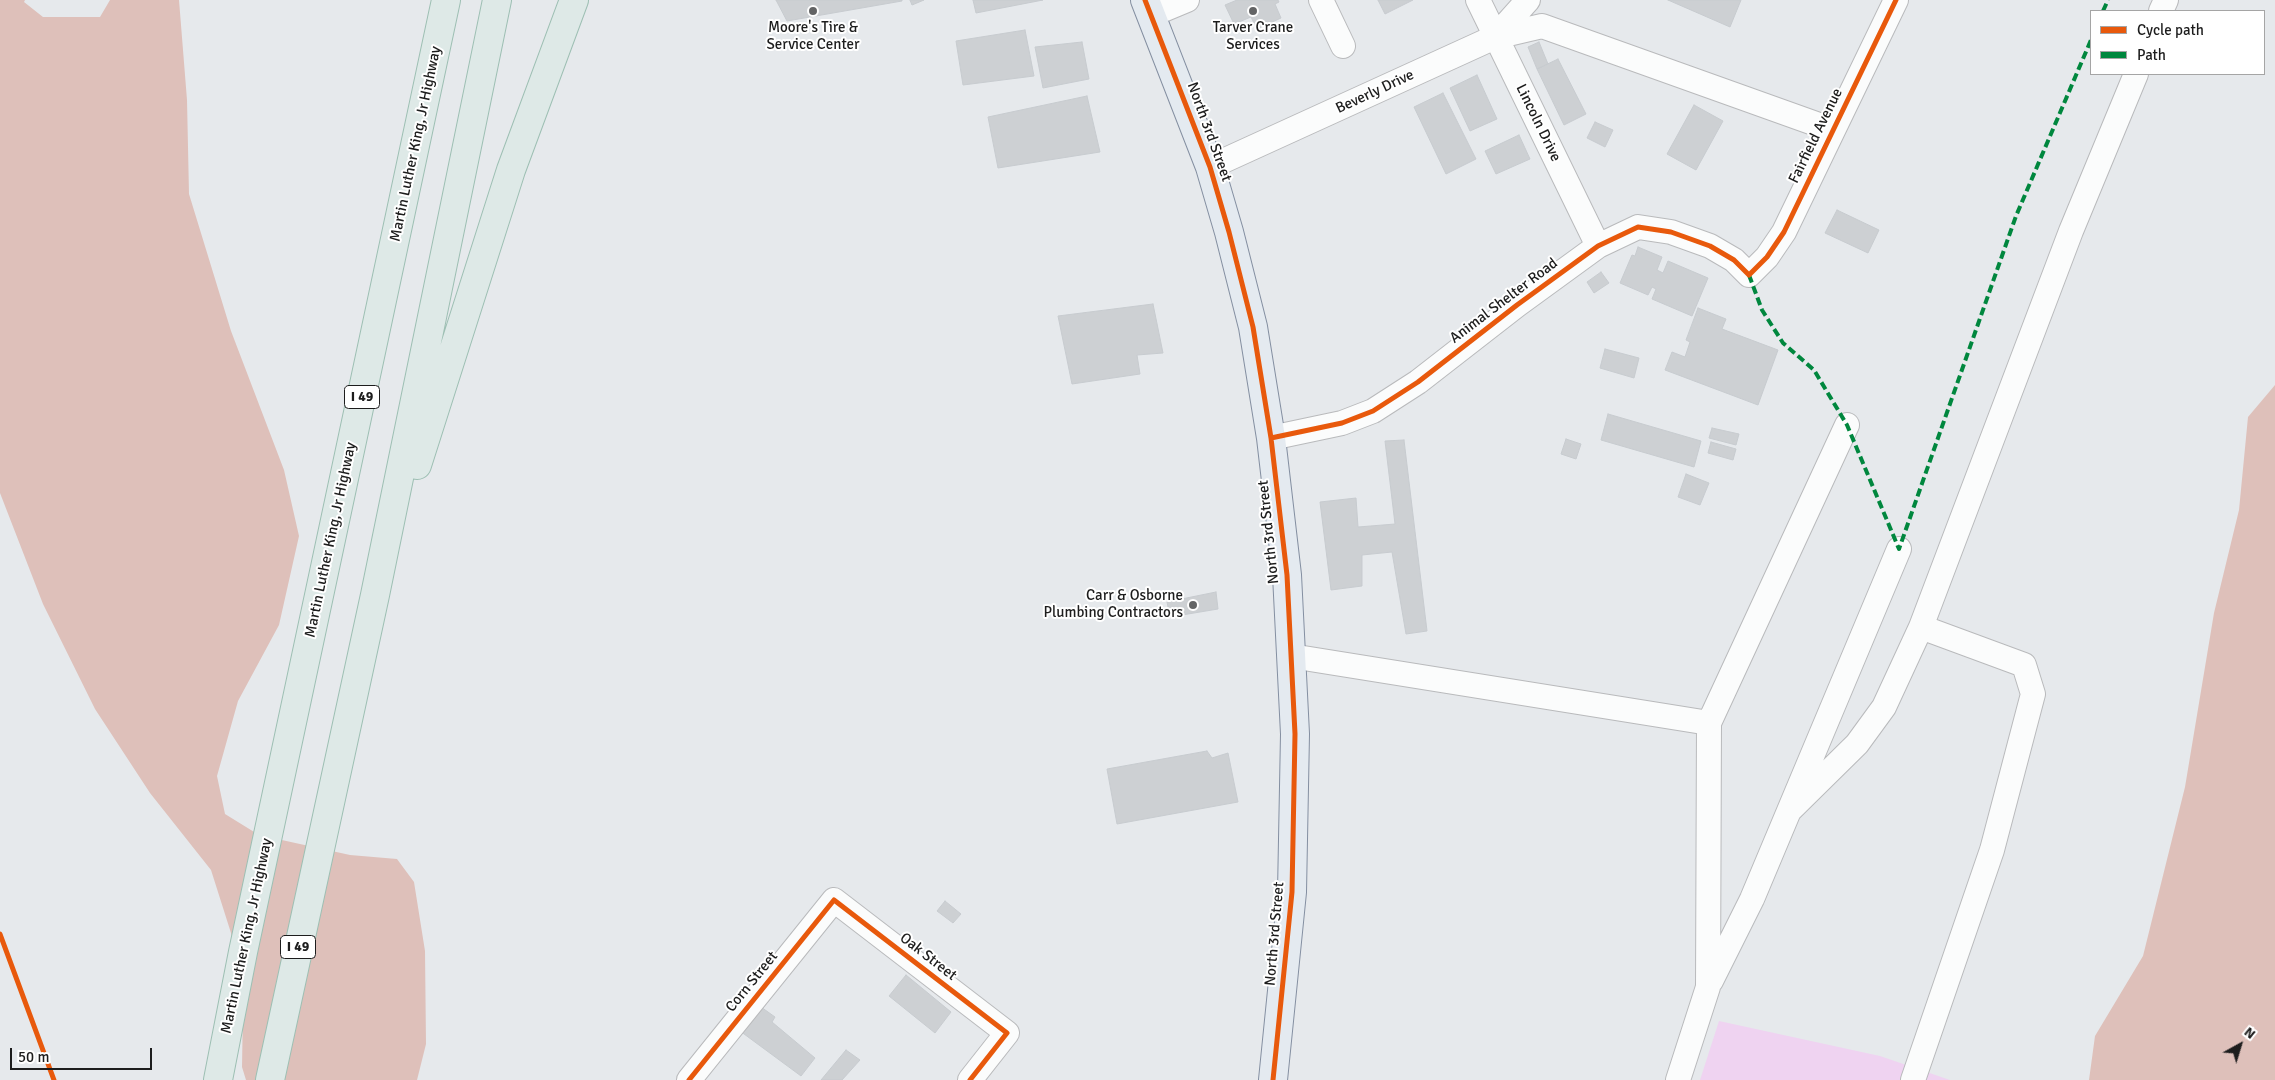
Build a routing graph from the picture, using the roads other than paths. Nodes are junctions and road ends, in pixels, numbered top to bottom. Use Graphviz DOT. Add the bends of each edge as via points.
graph roads {
  1 [pos="446,0"];
  2 [pos="498,0"];
  3 [pos="574,0"];
  4 [pos="1187,0"];
  5 [pos="1321,0"];
  6 [pos="1478,0"];
  7 [pos="1528,0"];
  8 [pos="1896,0"];
  9 [pos="1148,7"];
  10 [pos="1495,37"];
  11 [pos="1343,46"];
  12 [pos="2136,75"];
  13 [pos="1833,130"];
  14 [pos="1210,167"];
  15 [pos="1598,246"];
  16 [pos="1749,275"];
  17 [pos="1847,425"];
  18 [pos="1271,438"];
  19 [pos="1899,549"];
  20 [pos="375,595"];
  21 [pos="1921,627"];
  22 [pos="1291,656"];
  23 [pos="1709,723"];
  24 [pos="1789,811"];
  25 [pos="834,900"];
  26 [pos="242,952"];
  27 [pos="1708,987"];
  28 [pos="700,1076"];
  29 [pos="207,1080"];
  30 [pos="218,1080"];
  31 [pos="270,1080"];
  32 [pos="970,1080"];
  33 [pos="1273,1080"];
  34 [pos="1678,1080"];
  35 [pos="1913,1080"];
  1 -- 26 [label="highway, Martin Luther King, Jr Highway / I 49"];
  2 -- 20 [label="highway, I 49"];
  3 -- 20 [label="highway" via="511,170"];
  4 -- 9 [label="street"];
  5 -- 11 [label="street"];
  6 -- 10 [label="street, Lincoln Drive"];
  7 -- 10 [label="street, Beverly Drive"];
  8 -- 13 [label="street, Fairfield Avenue"];
  9 -- 14 [label="main road, North 3rd Street"];
  10 -- 13 [label="street" via="1542,26"];
  10 -- 14 [label="street, Beverly Drive"];
  10 -- 15 [label="street, Lincoln Drive"];
  12 -- 21 [label="street" via="2071,231"];
  13 -- 16 [label="street, Fairfield Avenue" via="1784,232 1767,257"];
  14 -- 18 [label="main road, North 3rd Street" via="1253,327"];
  15 -- 16 [label="street, Animal Shelter Road" via="1638,227 1671,232 1710,246 1734,260"];
  15 -- 18 [label="street, Animal Shelter Road" via="1418,382 1373,411 1342,423"];
  17 -- 23 [label="street"];
  18 -- 22 [label="main road, North 3rd Street" via="1287,575"];
  19 -- 24 [label="street"];
  20 -- 31 [label="highway, I 49"];
  21 -- 24 [label="street" via="1884,707 1857,744"];
  21 -- 35 [label="street" via="2024,665 2033,694 1992,850"];
  22 -- 23 [label="street"];
  22 -- 33 [label="main road, North 3rd Street" via="1295,734 1292,892"];
  23 -- 27 [label="street"];
  24 -- 27 [label="street" via="1752,899"];
  25 -- 28 [label="street, Corn Street"];
  25 -- 32 [label="street, Oak Street" via="1007,1034"];
  26 -- 29 [label="highway"];
  26 -- 30 [label="highway, Martin Luther King, Jr Highway / I 49"];
  27 -- 34 [label="street"];
}
